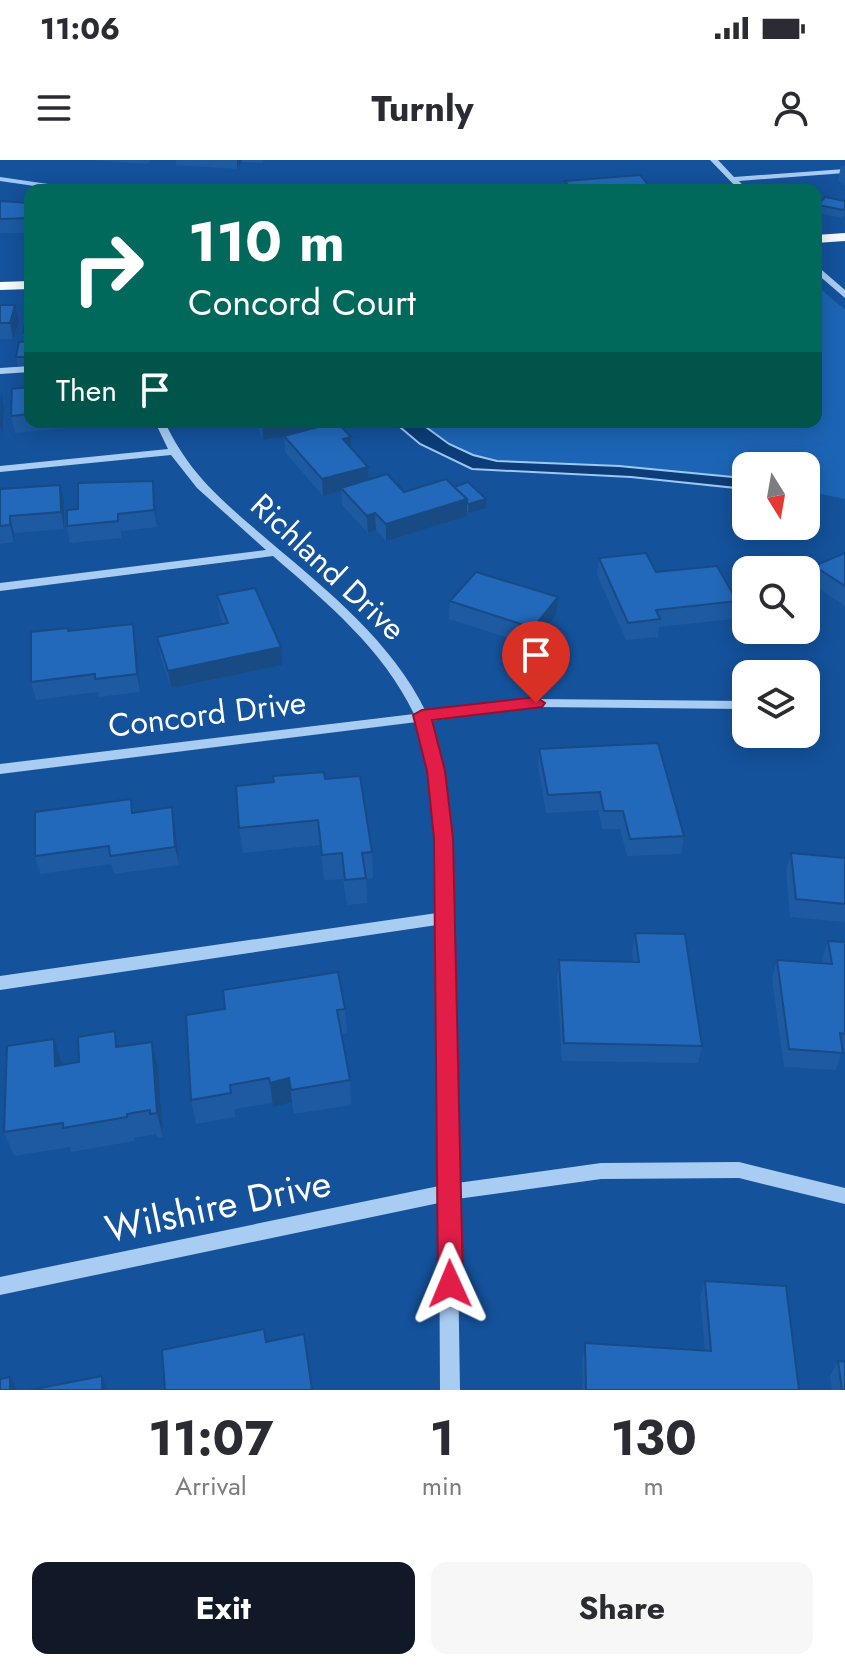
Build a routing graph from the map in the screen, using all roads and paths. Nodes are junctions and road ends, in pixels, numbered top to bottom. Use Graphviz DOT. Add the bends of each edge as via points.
graph roads {
  1 [pos="714,160"];
  2 [pos="845,171"];
  3 [pos="734,179"];
  4 [pos="738,184"];
  5 [pos="845,237"];
  6 [pos="822,239"];
  7 [pos="822,274"];
  8 [pos="24,285"];
  9 [pos="0,286"];
  10 [pos="845,295"];
  11 [pos="24,369"];
  12 [pos="0,371"];
  13 [pos="162,428"];
  14 [pos="172,452"];
  15 [pos="0,469"];
  16 [pos="275,552"];
  17 [pos="0,587"];
  18 [pos="732,705"];
  19 [pos="422,715"];
  20 [pos="0,769"];
  21 [pos="447,918"];
  22 [pos="0,983"];
  23 [pos="449,1192"];
  24 [pos="845,1196"];
  25 [pos="0,1286"];
  26 [pos="450,1390"];
  1 -- 3 [label="street"];
  2 -- 3 [label="street"];
  3 -- 4 [label="street"];
  5 -- 6 [label="main road"];
  7 -- 10 [label="street"];
  8 -- 9 [label="main road"];
  11 -- 12 [label="street"];
  13 -- 14 [label="street, Richland Drive"];
  14 -- 15 [label="street"];
  14 -- 16 [label="street, Richland Drive" via="206,493"];
  16 -- 17 [label="street"];
  16 -- 19 [label="street, Richland Drive" via="390,664"];
  18 -- 19 [label="street, Concord Drive" via="536,703"];
  19 -- 20 [label="street, Concord Drive"];
  19 -- 21 [label="street, Richland Drive" via="436,771"];
  21 -- 22 [label="street"];
  21 -- 23 [label="street, Richland Drive"];
  23 -- 24 [label="street, Wilshire Drive" via="601,1171 739,1170"];
  23 -- 25 [label="street, Wilshire Drive"];
  23 -- 26 [label="street, Richland Drive"];
}
